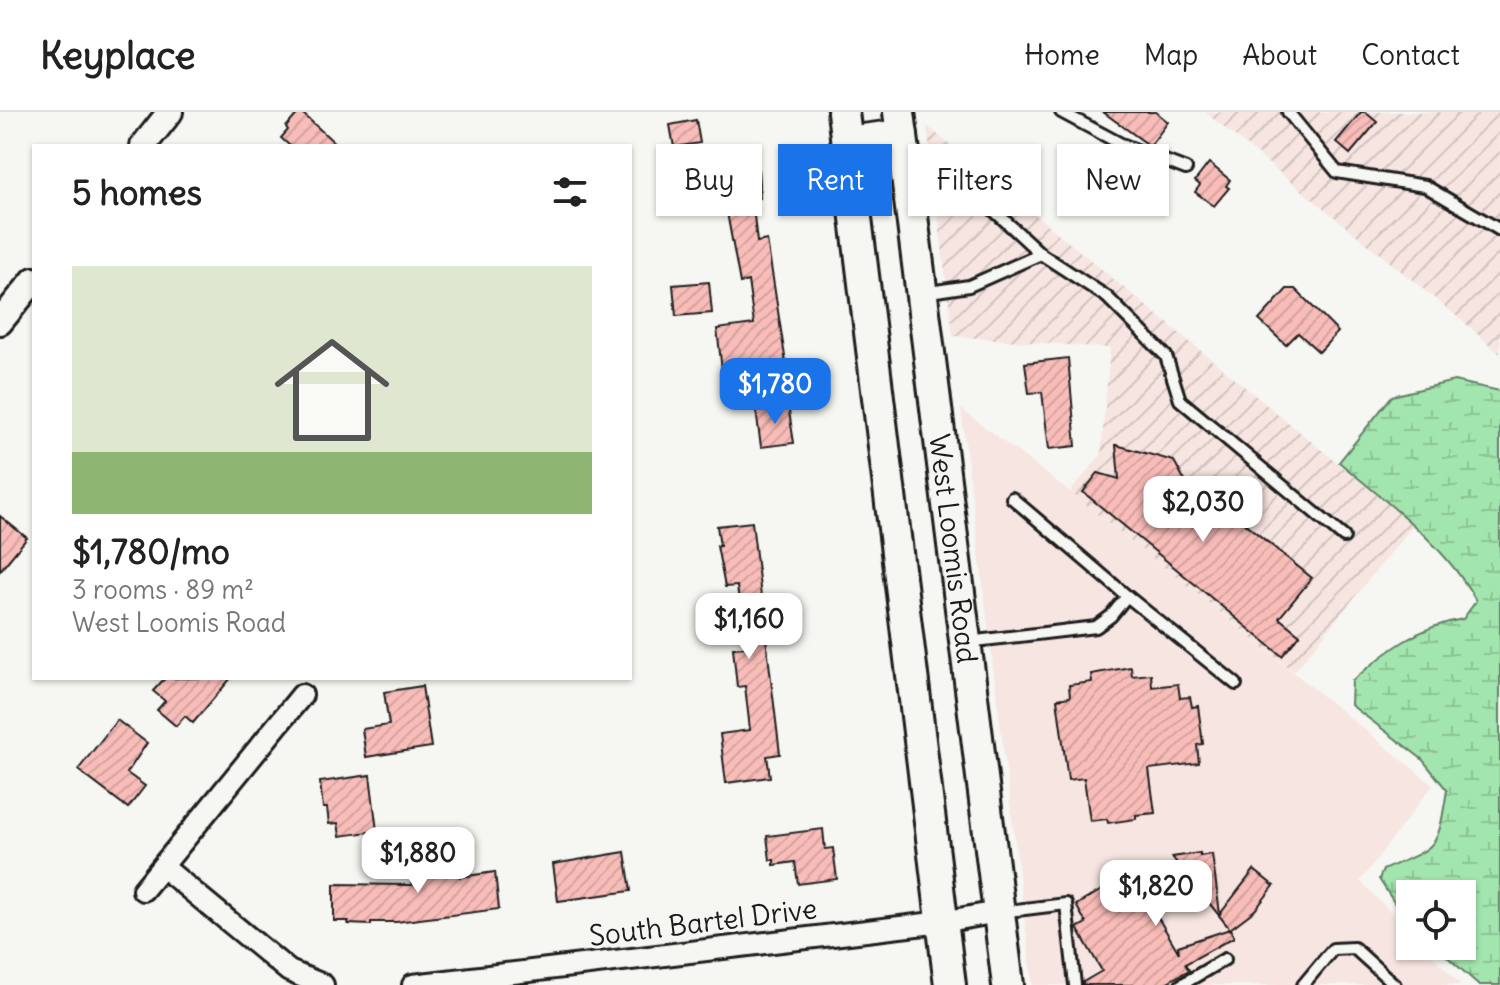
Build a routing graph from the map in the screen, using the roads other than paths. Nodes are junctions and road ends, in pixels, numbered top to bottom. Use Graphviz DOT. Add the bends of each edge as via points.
graph roads {
  1 [pos="170,112"];
  2 [pos="843,112"];
  3 [pos="1061,112"];
  4 [pos="1288,112"];
  5 [pos="904,123"];
  6 [pos="847,142"];
  7 [pos="145,144"];
  8 [pos="906,166"];
  9 [pos="1186,169"];
  10 [pos="1500,230"];
  11 [pos="1041,254"];
  12 [pos="32,282"];
  13 [pos="921,293"];
  14 [pos="0,322"];
  15 [pos="1012,498"];
  16 [pos="1344,537"];
  17 [pos="1127,596"];
  18 [pos="965,642"];
  19 [pos="1236,684"];
  20 [pos="302,695"];
  21 [pos="163,867"];
  22 [pos="143,890"];
  23 [pos="998,912"];
  24 [pos="942,922"];
  25 [pos="1225,959"];
  26 [pos="323,985"];
  27 [pos="413,985"];
  28 [pos="950,985"];
  29 [pos="1008,985"];
  30 [pos="1075,985"];
  31 [pos="1181,985"];
  32 [pos="1303,985"];
  33 [pos="1395,985"];
  1 -- 7 [label="street"];
  2 -- 6 [label="main road, West Loomis Road"];
  3 -- 9 [label="lane" via="1121,144"];
  4 -- 10 [label="lane" via="1337,172 1425,186"];
  5 -- 6 [label="main road"];
  5 -- 8 [label="main road, West Loomis Road"];
  6 -- 24 [label="main road, West Loomis Road"];
  8 -- 11 [label="lane" via="949,169"];
  8 -- 13 [label="main road, West Loomis Road"];
  11 -- 13 [label="lane" via="969,286"];
  11 -- 16 [label="lane" via="1107,297 1166,356 1180,400"];
  12 -- 14 [label="street"];
  13 -- 18 [label="main road, West Loomis Road"];
  15 -- 17 [label="lane"];
  17 -- 18 [label="lane" via="1096,627"];
  17 -- 19 [label="lane"];
  18 -- 23 [label="main road, West Loomis Road"];
  20 -- 21 [label="street"];
  21 -- 22 [label="street"];
  21 -- 26 [label="street" via="289,971"];
  23 -- 24 [label="street, South Bartel Drive"];
  23 -- 29 [label="main road, West Loomis Road"];
  23 -- 30 [label="lane" via="1066,904"];
  24 -- 27 [label="street, South Bartel Drive"];
  24 -- 28 [label="main road, West Loomis Road"];
  25 -- 31 [label="lane"];
  32 -- 33 [label="lane" via="1333,949 1354,948"];
}
